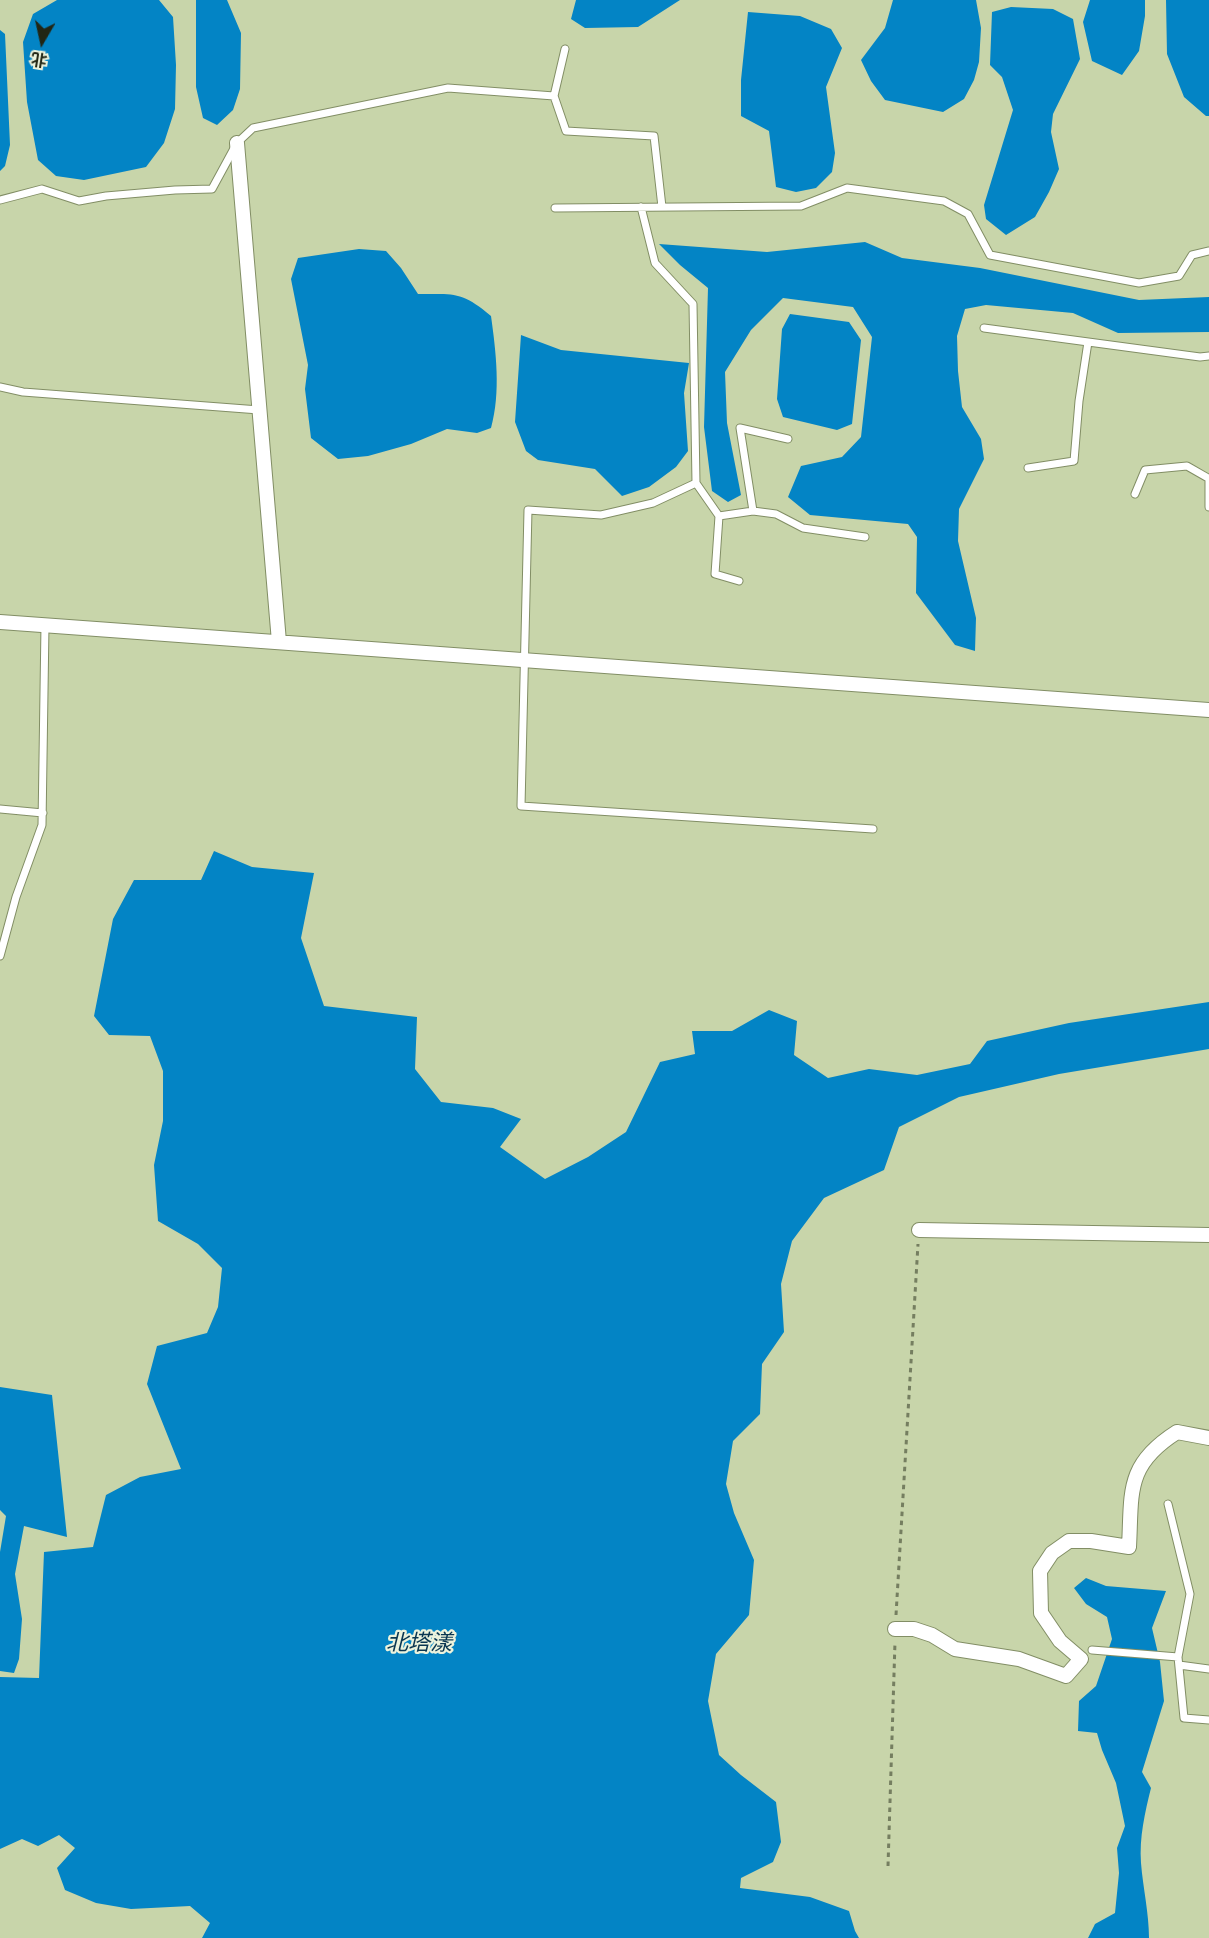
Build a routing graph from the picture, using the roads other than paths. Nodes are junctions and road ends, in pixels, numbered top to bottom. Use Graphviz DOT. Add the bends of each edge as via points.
graph roads {
  1 [pos="565,49"];
  2 [pos="554,96"];
  3 [pos="237,143"];
  4 [pos="0,200"];
  5 [pos="641,207"];
  6 [pos="662,207"];
  7 [pos="555,208"];
  8 [pos="1209,250"];
  9 [pos="984,328"];
  10 [pos="1088,342"];
  11 [pos="1209,356"];
  12 [pos="0,387"];
  13 [pos="259,410"];
  14 [pos="788,439"];
  15 [pos="1028,468"];
  16 [pos="1208,478"];
  17 [pos="696,483"];
  18 [pos="1135,494"];
  19 [pos="1209,507"];
  20 [pos="753,511"];
  21 [pos="719,516"];
  22 [pos="865,537"];
  23 [pos="739,581"];
  24 [pos="0,622"];
  25 [pos="45,625"];
  26 [pos="279,642"];
  27 [pos="525,661"];
  28 [pos="1209,710"];
  29 [pos="0,809"];
  30 [pos="43,813"];
  31 [pos="873,830"];
  32 [pos="0,956"];
  33 [pos="919,1230"];
  34 [pos="1209,1235"];
  35 [pos="1209,1438"];
  36 [pos="1168,1504"];
  37 [pos="895,1629"];
  38 [pos="1092,1650"];
  39 [pos="1178,1661"];
  40 [pos="1209,1669"];
  41 [pos="1209,1720"];
  1 -- 2 [label="lane"];
  2 -- 3 [label="lane" via="448,88 253,128"];
  2 -- 6 [label="lane" via="566,131 654,136"];
  3 -- 4 [label="lane" via="212,189 79,201 42,189"];
  3 -- 13 [label="street"];
  5 -- 6 [label="lane"];
  5 -- 7 [label="lane"];
  5 -- 17 [label="lane" via="655,263 693,304"];
  6 -- 8 [label="lane" via="801,206 847,188 944,201 968,214 990,255 1139,283 1179,276 1192,255"];
  9 -- 10 [label="lane"];
  10 -- 11 [label="lane"];
  10 -- 15 [label="lane" via="1074,461"];
  12 -- 13 [label="lane"];
  13 -- 26 [label="street"];
  14 -- 20 [label="lane" via="740,428"];
  16 -- 18 [label="lane" via="1187,466 1145,470"];
  16 -- 19 [label="lane"];
  17 -- 21 [label="lane"];
  17 -- 27 [label="lane" via="653,503 601,515 528,510"];
  20 -- 21 [label="lane"];
  20 -- 22 [label="lane" via="776,514 802,528"];
  21 -- 23 [label="lane" via="715,574"];
  24 -- 25 [label="street"];
  25 -- 26 [label="street"];
  25 -- 30 [label="lane"];
  26 -- 27 [label="street"];
  27 -- 28 [label="street"];
  27 -- 31 [label="lane" via="521,806"];
  29 -- 30 [label="lane"];
  30 -- 32 [label="lane"];
  33 -- 34 [label="street"];
  35 -- 37 [label="street" via="1177,1431 1158,1443 1140,1466 1132,1483 1130,1547 1070,1541 1052,1553 1040,1571 1041,1613 1060,1641 1081,1659 1066,1676 1019,1659 955,1649 914,1629"];
  36 -- 39 [label="lane" via="1190,1594"];
  38 -- 39 [label="lane" via="1165,1655"];
  39 -- 40 [label="lane"];
  39 -- 41 [label="lane" via="1184,1718"];
}
